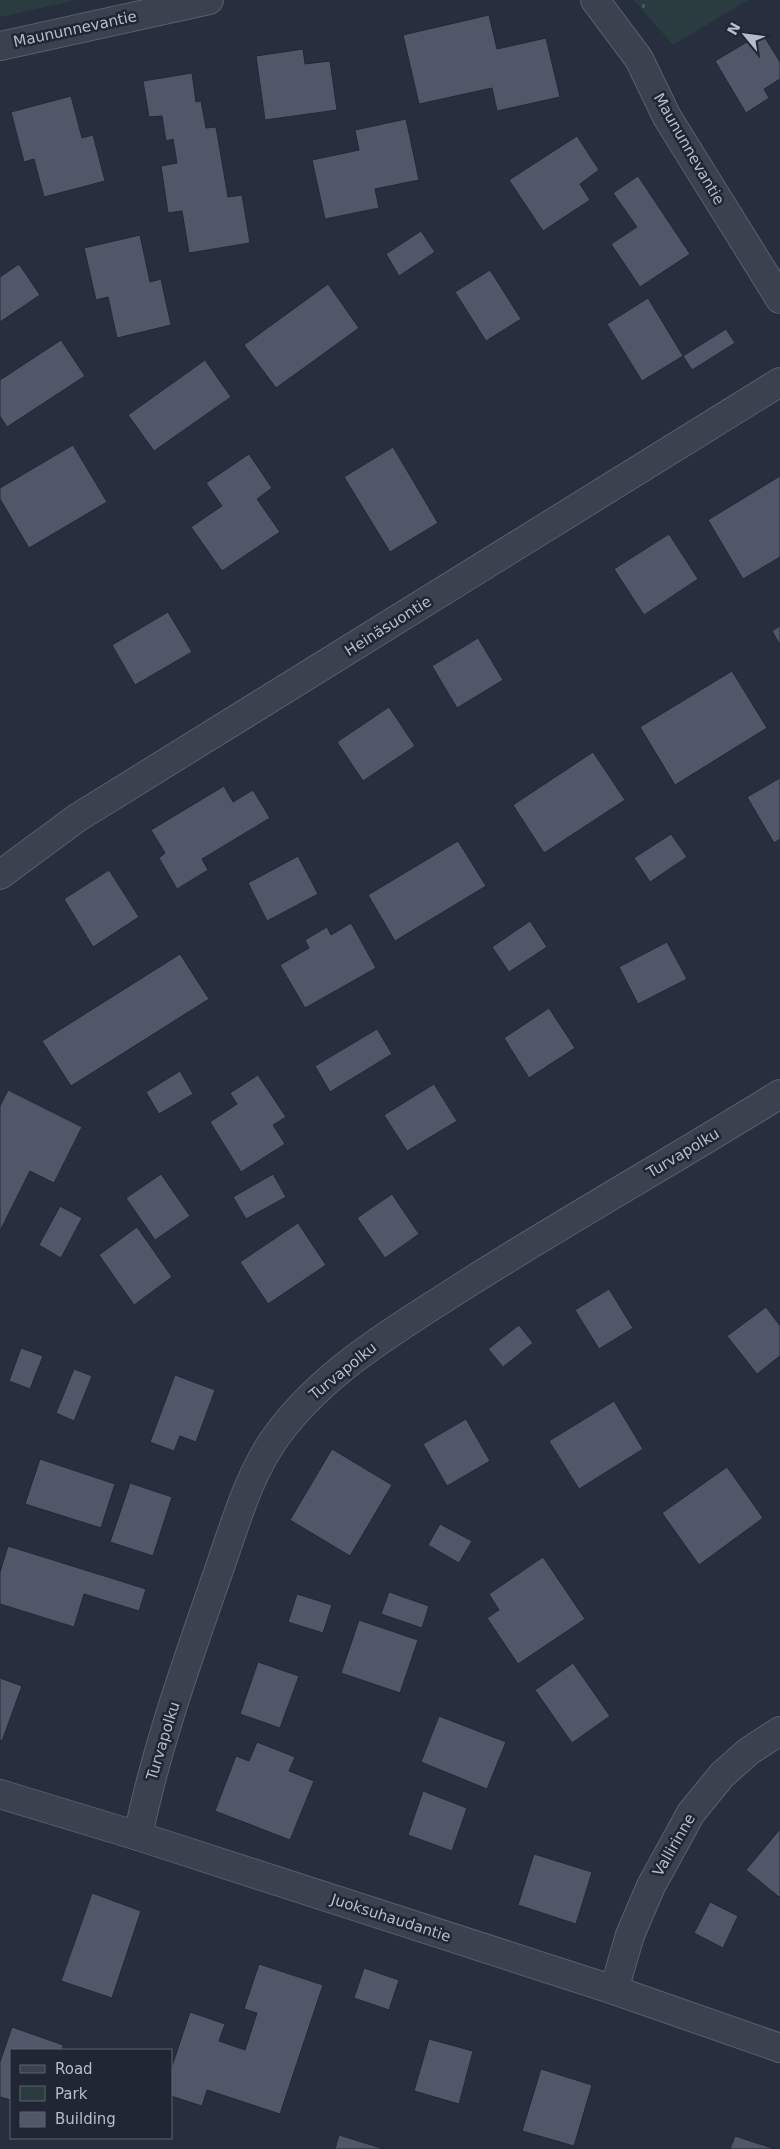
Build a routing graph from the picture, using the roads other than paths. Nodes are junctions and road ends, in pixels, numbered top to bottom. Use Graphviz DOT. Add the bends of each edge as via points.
graph roads {
  1 [pos="209,0"];
  2 [pos="595,0"];
  3 [pos="0,46"];
  4 [pos="780,299"];
  5 [pos="780,382"];
  6 [pos="0,875"];
  7 [pos="780,1094"];
  8 [pos="780,1731"];
  9 [pos="0,1794"];
  10 [pos="138,1836"];
  11 [pos="614,1990"];
  12 [pos="780,2048"];
  1 -- 3 [label="street, Maununnevantie"];
  2 -- 4 [label="street, Maununnevantie" via="639,59 668,117"];
  5 -- 6 [label="street, Heinäsuontie" via="77,818"];
  7 -- 10 [label="street, Turvapolku" via="458,1290 380,1340 311,1394 277,1436 252,1481 166,1727"];
  8 -- 11 [label="street, Vallirinne" via="749,1751 722,1775 691,1813 650,1886 630,1935"];
  9 -- 10 [label="street, Juoksuhaudantie"];
  10 -- 11 [label="street, Juoksuhaudantie"];
  11 -- 12 [label="street, Juoksuhaudantie"];
}
